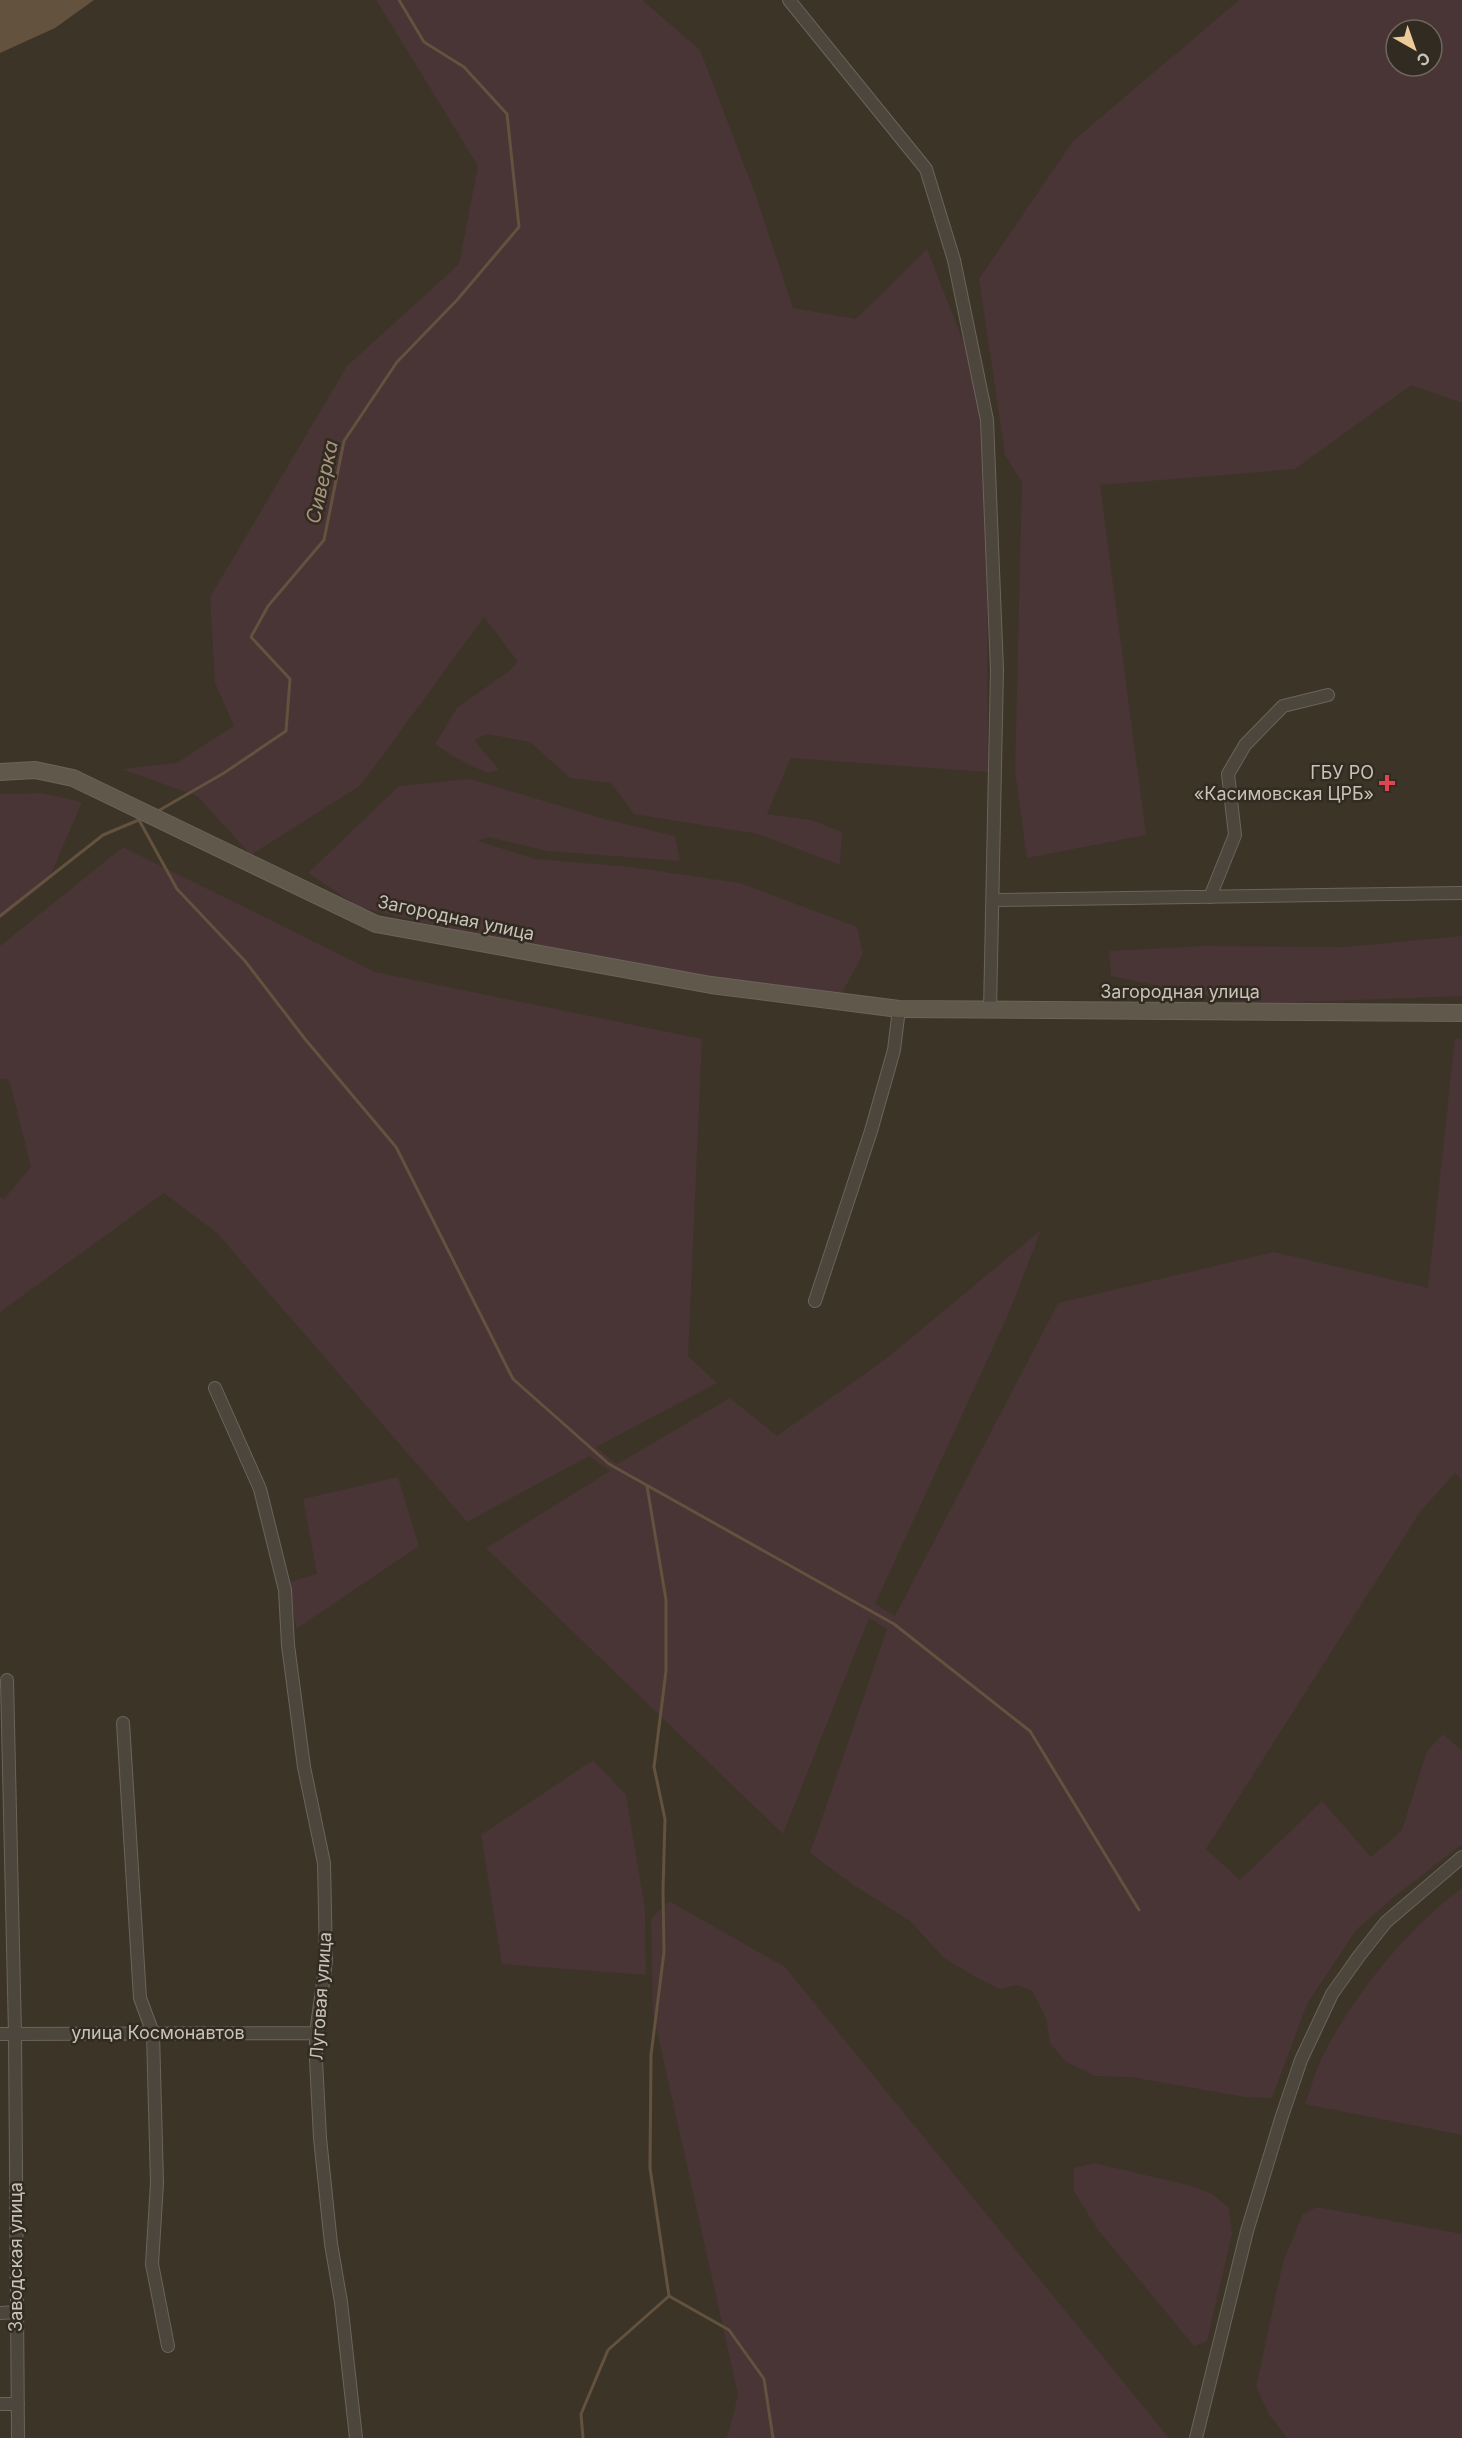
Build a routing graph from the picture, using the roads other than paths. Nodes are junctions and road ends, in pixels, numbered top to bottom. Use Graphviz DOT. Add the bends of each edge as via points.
graph roads {
  1 [pos="789,0"];
  2 [pos="1328,695"];
  3 [pos="0,772"];
  4 [pos="1462,894"];
  5 [pos="1210,897"];
  6 [pos="993,900"];
  7 [pos="899,1009"];
  8 [pos="990,1011"];
  9 [pos="1462,1013"];
  10 [pos="815,1301"];
  11 [pos="215,1388"];
  12 [pos="7,1680"];
  13 [pos="123,1723"];
  14 [pos="1462,1857"];
  15 [pos="316,2032"];
  16 [pos="153,2033"];
  17 [pos="0,2034"];
  18 [pos="15,2034"];
  19 [pos="17,2312"];
  20 [pos="0,2313"];
  21 [pos="168,2346"];
  22 [pos="0,2404"];
  23 [pos="18,2404"];
  24 [pos="18,2438"];
  25 [pos="356,2438"];
  26 [pos="1196,2438"];
  1 -- 6 [label="street" via="926,169 954,260 987,420 997,670"];
  2 -- 5 [label="street" via="1283,706 1245,745 1228,774 1235,835"];
  3 -- 7 [label="main road, Загородная улица" via="35,770 73,778 376,924 711,986"];
  4 -- 5 [label="street"];
  5 -- 6 [label="street"];
  6 -- 8 [label="street"];
  7 -- 8 [label="main road, Загородная улица"];
  7 -- 10 [label="street" via="894,1050 872,1131"];
  8 -- 9 [label="main road, Загородная улица"];
  11 -- 15 [label="street, Луговая улица" via="260,1489 285,1590 304,1767 324,1863 326,1961"];
  12 -- 18 [label="street, Заводская улица"];
  13 -- 16 [label="street" via="140,1998"];
  14 -- 26 [label="street" via="1386,1922 1359,1956 1332,1994 1301,2060 1247,2230"];
  15 -- 16 [label="street, улица Космонавтов"];
  15 -- 25 [label="street, Луговая улица" via="320,2138"];
  16 -- 18 [label="street, улица Космонавтов"];
  16 -- 21 [label="street" via="157,2183 152,2264"];
  17 -- 18 [label="street, улица Космонавтов"];
  18 -- 19 [label="street, Заводская улица"];
  19 -- 20 [label="street"];
  19 -- 23 [label="street, Заводская улица"];
  22 -- 23 [label="street"];
  23 -- 24 [label="street, Заводская улица"];
}
